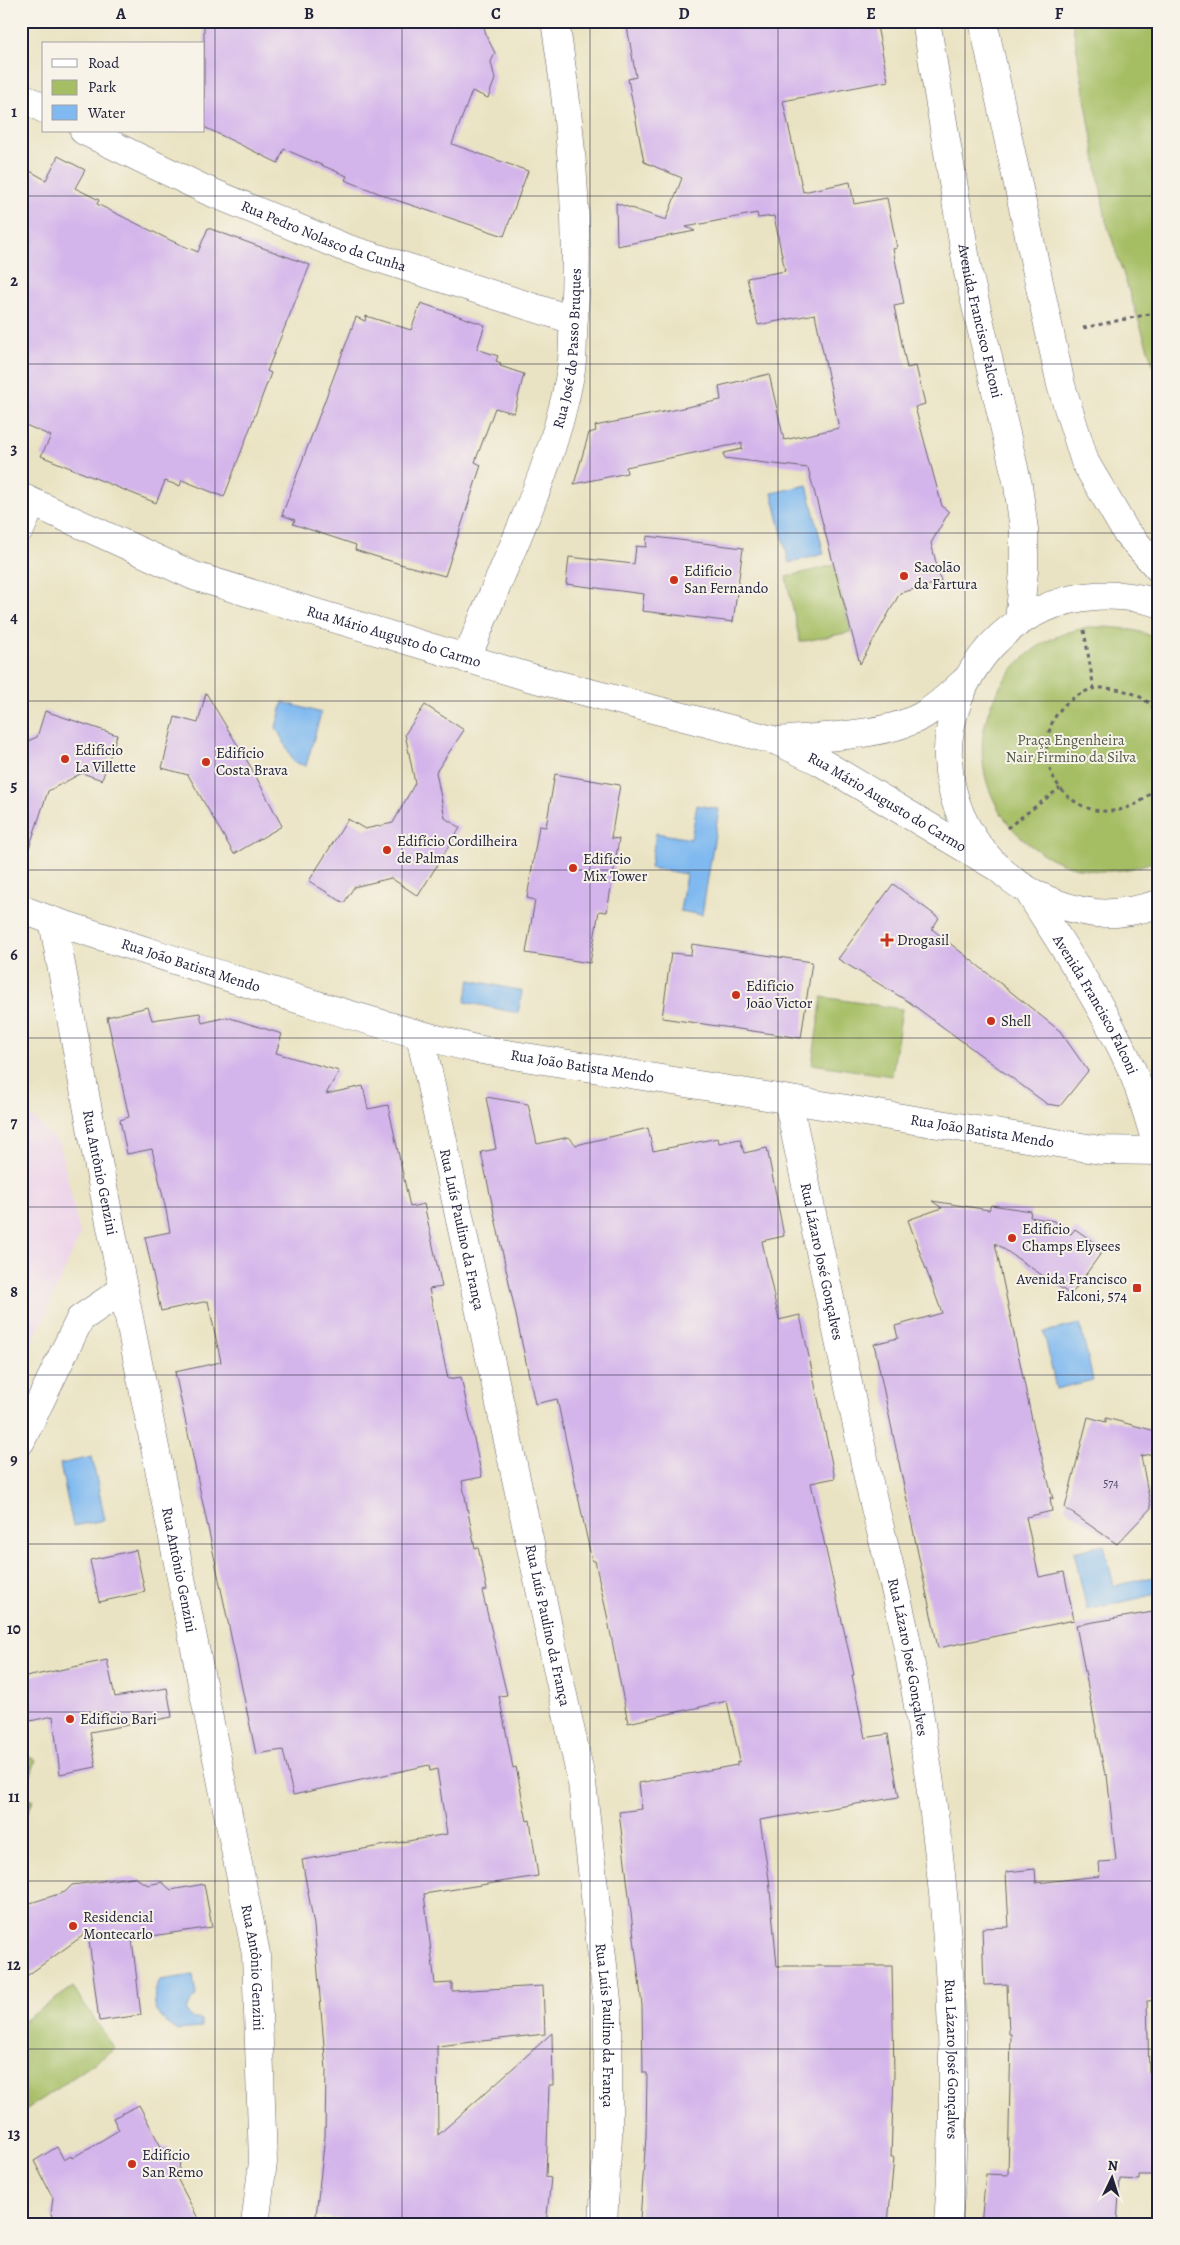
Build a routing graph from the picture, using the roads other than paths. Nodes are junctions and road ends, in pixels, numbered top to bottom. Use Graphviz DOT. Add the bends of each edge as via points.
graph roads {
  1 [pos="555,21"];
  2 [pos="926,21"];
  3 [pos="983,21"];
  4 [pos="21,96"];
  5 [pos="42,108"];
  6 [pos="86,132"];
  7 [pos="573,320"];
  8 [pos="27,500"];
  9 [pos="21,528"];
  10 [pos="1159,569"];
  11 [pos="1159,603"];
  12 [pos="1019,621"];
  13 [pos="467,659"];
  14 [pos="967,679"];
  15 [pos="777,741"];
  16 [pos="988,857"];
  17 [pos="1028,892"];
  18 [pos="1159,904"];
  19 [pos="21,909"];
  20 [pos="53,921"];
  21 [pos="420,1035"];
  22 [pos="788,1100"];
  23 [pos="1158,1152"];
  24 [pos="124,1289"];
  25 [pos="21,1441"];
  26 [pos="255,2224"];
  27 [pos="603,2224"];
  28 [pos="948,2224"];
  1 -- 7 [label="street, Rua José do Passo Bruques" via="564,80 577,239"];
  2 -- 12 [label="street, Avenida Francisco Falconi" via="968,272 1018,485 1024,530"];
  3 -- 10 [label="street" via="1061,385 1085,462 1126,532"];
  4 -- 5 [label="street"];
  6 -- 7 [label="street, Rua Pedro Nolasco da Cunha" via="206,190 343,247"];
  7 -- 13 [label="street, Rua José do Passo Bruques" via="571,374 553,442"];
  8 -- 9 [label="street"];
  8 -- 13 [label="street, Rua Mário Augusto do Carmo" via="194,576"];
  11 -- 12 [label="street" via="1141,597 1109,594 1078,597 1047,606"];
  12 -- 14 [label="street" via="990,646"];
  13 -- 15 [label="street, Rua Mário Augusto do Carmo"];
  14 -- 15 [label="street, Rua Mário Augusto do Carmo" via="924,715 903,724 878,730"];
  14 -- 16 [label="street" via="952,717 948,757 954,797 970,834"];
  15 -- 16 [label="street, Rua Mário Augusto do Carmo" via="819,761"];
  16 -- 17 [label="street"];
  17 -- 18 [label="street" via="1062,906 1097,913 1133,911"];
  17 -- 23 [label="street, Avenida Francisco Falconi" via="1099,1006 1131,1069 1150,1117"];
  19 -- 20 [label="street, Rua João Batista Mendo"];
  20 -- 21 [label="street, Rua João Batista Mendo"];
  20 -- 24 [label="street, Rua Antônio Genzini"];
  21 -- 22 [label="street, Rua João Batista Mendo" via="476,1049"];
  21 -- 27 [label="street, Rua Luís Paulino da França" via="582,1783 608,2008 608,2136"];
  22 -- 23 [label="street, Rua João Batista Mendo" via="1100,1150"];
  22 -- 28 [label="street, Rua Lázaro José Gonçalves" via="908,1651 929,1772 954,2052 954,2153"];
  24 -- 25 [label="street" via="80,1318"];
  24 -- 26 [label="street, Rua Antônio Genzini" via="256,1954 263,2162"];
}
